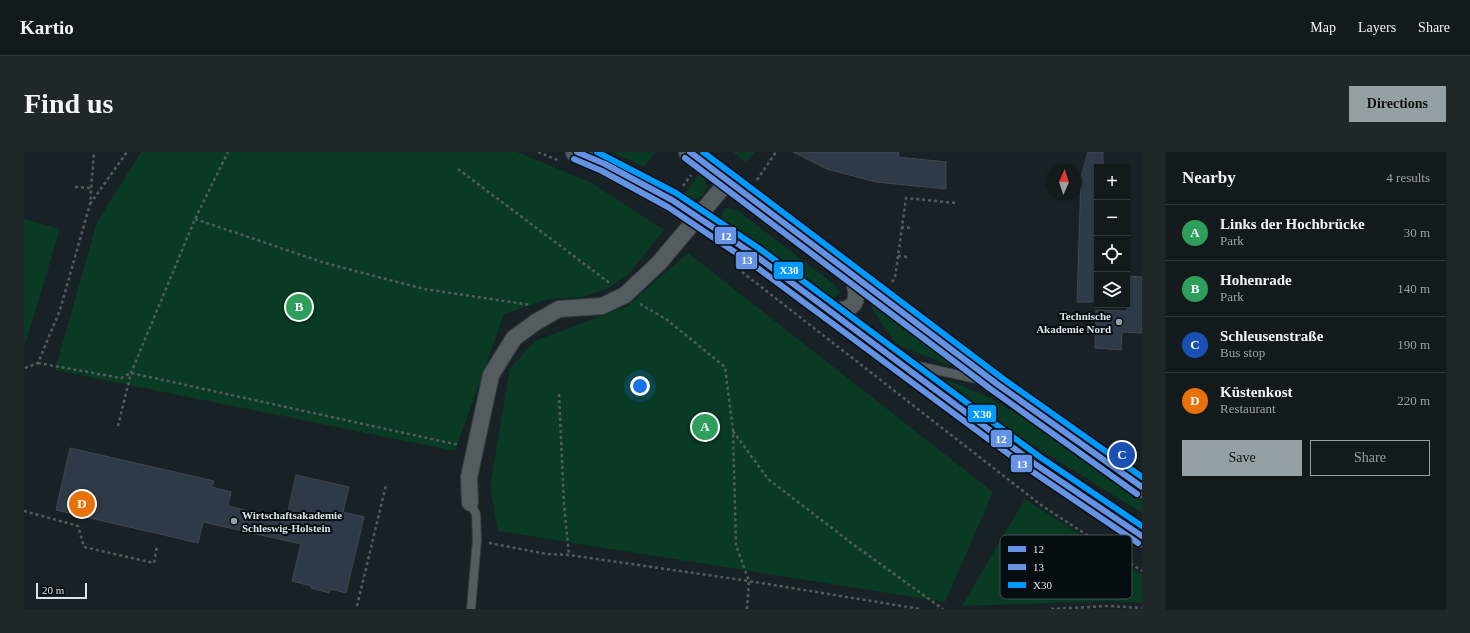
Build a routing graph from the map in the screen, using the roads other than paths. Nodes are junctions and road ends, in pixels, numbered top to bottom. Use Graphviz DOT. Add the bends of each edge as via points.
graph roads {
  1 [pos="577,152"];
  2 [pos="696,156"];
  3 [pos="728,181"];
  4 [pos="698,217"];
  5 [pos="852,276"];
  6 [pos="825,309"];
  7 [pos="898,362"];
  8 [pos="997,384"];
  9 [pos="1142,487"];
  10 [pos="470,503"];
  11 [pos="1142,536"];
  12 [pos="471,609"];
  1 -- 4 [label="highway" via="605,164"];
  2 -- 3 [label="highway"];
  3 -- 4 [label="street"];
  3 -- 5 [label="main road"];
  4 -- 6 [label="main road" via="756,256"];
  4 -- 10 [label="street" via="660,263 625,295 602,306 559,309 514,338 491,375 469,477"];
  5 -- 6 [label="street" via="856,294 853,306 846,310"];
  5 -- 8 [label="main road"];
  6 -- 7 [label="main road"];
  7 -- 8 [label="lane"];
  7 -- 11 [label="main road" via="1035,464"];
  8 -- 9 [label="main road"];
  10 -- 12 [label="lane" via="476,514 477,540"];
}
